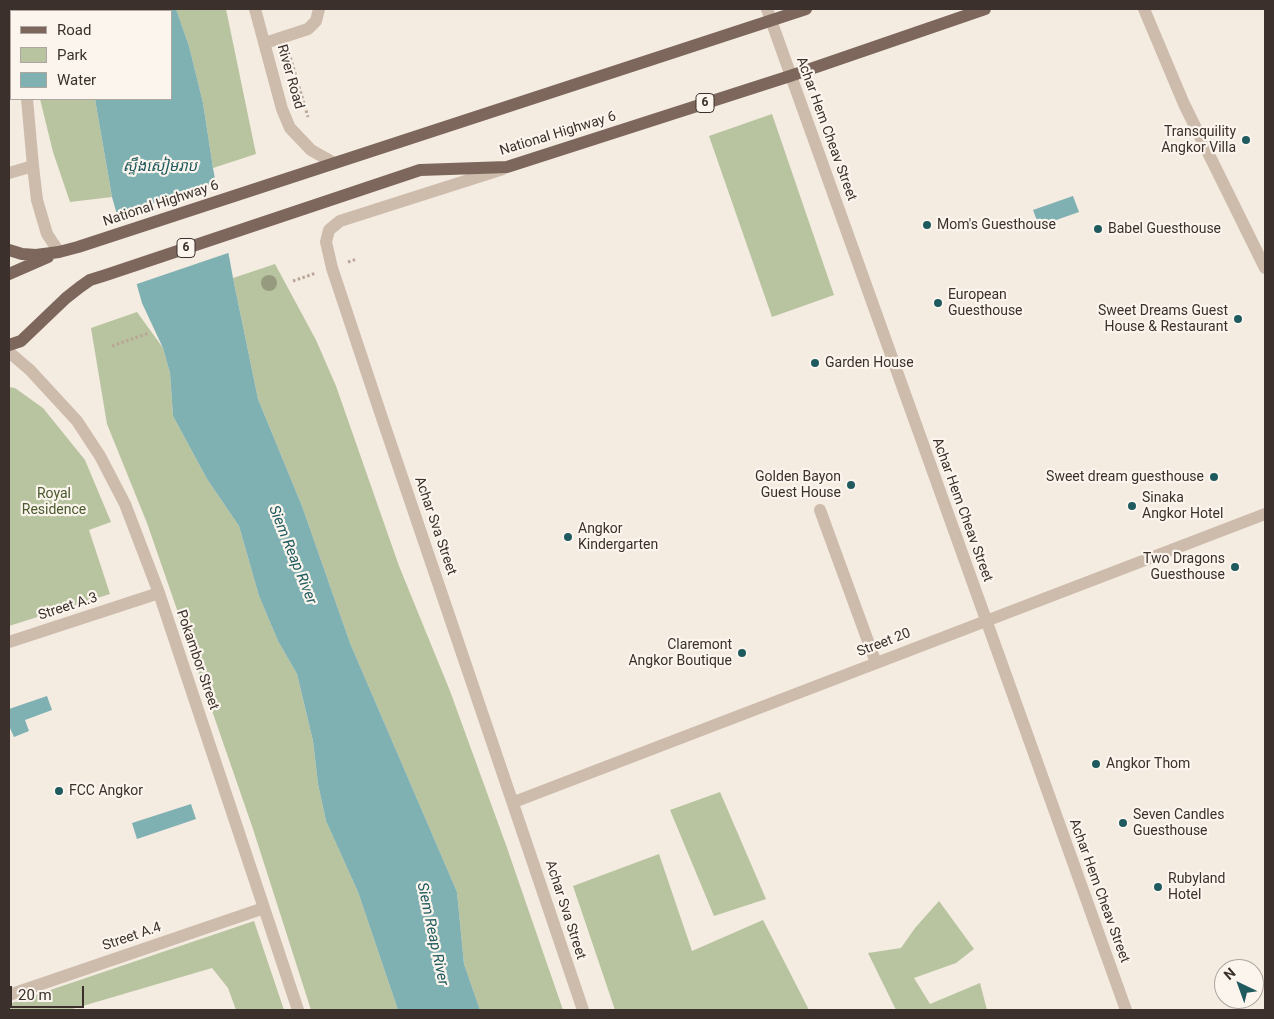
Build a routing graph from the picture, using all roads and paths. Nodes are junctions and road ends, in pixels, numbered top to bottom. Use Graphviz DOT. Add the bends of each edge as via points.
graph roads {
  1 [pos="255,9"];
  2 [pos="319,9"];
  3 [pos="806,9"];
  4 [pos="985,9"];
  5 [pos="1144,9"];
  6 [pos="769,14"];
  7 [pos="284,38"];
  8 [pos="264,43"];
  9 [pos="790,76"];
  10 [pos="27,100"];
  11 [pos="309,122"];
  12 [pos="334,163"];
  13 [pos="33,166"];
  14 [pos="507,167"];
  15 [pos="9,173"];
  16 [pos="9,250"];
  17 [pos="59,252"];
  18 [pos="1265,268"];
  19 [pos="9,274"];
  20 [pos="149,333"];
  21 [pos="9,345"];
  22 [pos="112,346"];
  23 [pos="9,352"];
  24 [pos="820,510"];
  25 [pos="1265,514"];
  26 [pos="159,594"];
  27 [pos="986,620"];
  28 [pos="9,642"];
  29 [pos="876,662"];
  30 [pos="514,802"];
  31 [pos="264,908"];
  32 [pos="9,995"];
  33 [pos="298,1010"];
  34 [pos="583,1010"];
  35 [pos="1126,1010"];
  1 -- 8 [label="street, River Road"];
  2 -- 7 [label="street" via="316,21 308,30"];
  3 -- 6 [label="main road, National Highway 6"];
  4 -- 9 [label="main road, National Highway 6 / 6"];
  5 -- 18 [label="street" via="1184,104"];
  6 -- 9 [label="street, Achar Hem Cheav Street"];
  6 -- 12 [label="main road, National Highway 6"];
  7 -- 8 [label="street"];
  7 -- 11 [label="path"];
  8 -- 12 [label="street, River Road" via="290,128 311,150"];
  9 -- 14 [label="main road, National Highway 6 / 6"];
  9 -- 27 [label="street, Achar Hem Cheav Street"];
  10 -- 13 [label="street"];
  12 -- 17 [label="main road, National Highway 6"];
  13 -- 15 [label="street"];
  13 -- 17 [label="street" via="37,200 47,234"];
  14 -- 21 [label="main road, National Highway 6 / 6" via="420,170 90,280 21,341"];
  14 -- 30 [label="street, Achar Sva Street" via="340,221 329,230 326,242 380,412"];
  16 -- 17 [label="main road" via="36,255"];
  17 -- 19 [label="main road"];
  20 -- 22 [label="path"];
  23 -- 26 [label="street, Pokambor Street" via="78,421 100,456 125,504"];
  24 -- 29 [label="street"];
  25 -- 27 [label="street, Street 20"];
  26 -- 28 [label="street, Street A.3"];
  26 -- 31 [label="street, Pokambor Street"];
  27 -- 29 [label="street, Street 20"];
  27 -- 35 [label="street, Achar Hem Cheav Street"];
  29 -- 30 [label="street, Street 20"];
  30 -- 34 [label="street, Achar Sva Street"];
  31 -- 32 [label="street, Street A.4"];
  31 -- 33 [label="street, Pokambor Street"];
}
